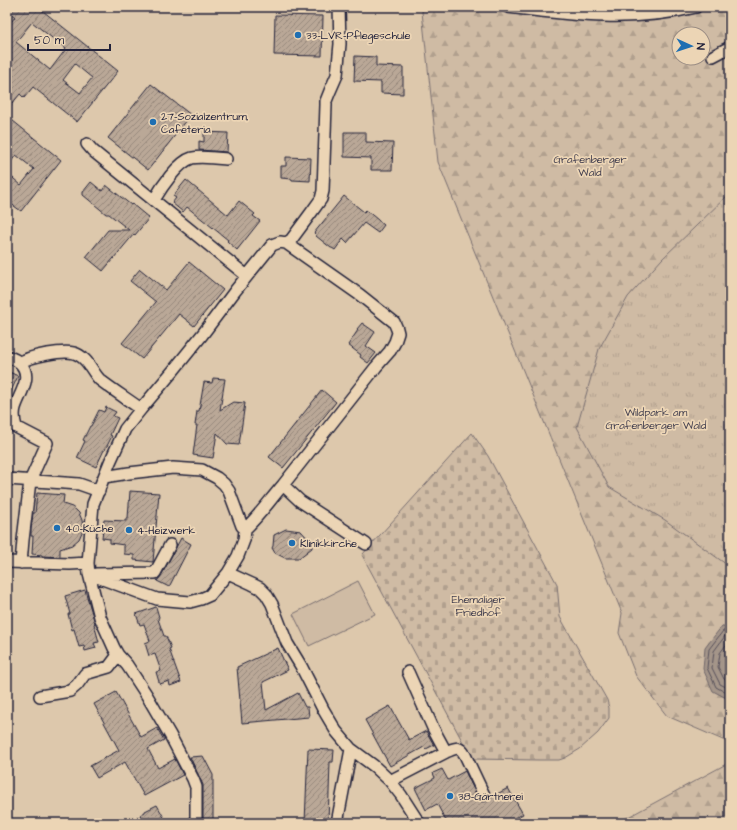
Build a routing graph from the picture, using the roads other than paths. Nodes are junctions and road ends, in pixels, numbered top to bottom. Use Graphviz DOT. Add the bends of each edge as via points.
graph roads {
  1 [pos="339,7"];
  2 [pos="508,7"];
  3 [pos="696,7"];
  4 [pos="730,47"];
  5 [pos="713,56"];
  6 [pos="87,144"];
  7 [pos="226,159"];
  8 [pos="154,200"];
  9 [pos="286,243"];
  10 [pos="247,276"];
  11 [pos="7,356"];
  12 [pos="20,363"];
  13 [pos="141,409"];
  14 [pos="104,477"];
  15 [pos="7,479"];
  16 [pos="30,481"];
  17 [pos="283,485"];
  18 [pos="99,491"];
  19 [pos="245,529"];
  20 [pos="366,544"];
  21 [pos="170,545"];
  22 [pos="7,562"];
  23 [pos="21,563"];
  24 [pos="89,569"];
  25 [pos="228,573"];
  26 [pos="118,654"];
  27 [pos="408,672"];
  28 [pos="40,696"];
  29 [pos="351,748"];
  30 [pos="446,752"];
  31 [pos="390,781"];
  32 [pos="484,795"];
  33 [pos="196,823"];
  34 [pos="337,823"];
  35 [pos="419,823"];
  1 -- 9 [label="street" via="340,44 337,75 326,101 323,191 312,213"];
  2 -- 3 [label="street" via="609,17"];
  4 -- 5 [label="street"];
  6 -- 8 [label="street"];
  7 -- 8 [label="street" via="188,160 174,173"];
  8 -- 10 [label="street"];
  9 -- 10 [label="street" via="272,245"];
  9 -- 17 [label="street" via="394,322 398,333 390,351"];
  10 -- 13 [label="street"];
  11 -- 12 [label="street"];
  12 -- 13 [label="street" via="62,352 77,354 85,360 99,379"];
  12 -- 16 [label="street" via="26,380 15,409 16,427 47,443"];
  13 -- 14 [label="street" via="125,429"];
  14 -- 18 [label="street"];
  14 -- 19 [label="street" via="173,468 202,470 217,478 227,488"];
  15 -- 16 [label="street"];
  16 -- 18 [label="street" via="79,484"];
  16 -- 23 [label="street"];
  17 -- 19 [label="street"];
  17 -- 20 [label="street" via="300,501"];
  18 -- 24 [label="street" via="93,504"];
  19 -- 25 [label="street" via="238,556"];
  21 -- 24 [label="street" via="155,572"];
  22 -- 23 [label="street"];
  23 -- 24 [label="street" via="70,564"];
  24 -- 25 [label="street" via="157,599 190,602 210,595"];
  24 -- 26 [label="street" via="100,617"];
  25 -- 29 [label="street" via="260,588 266,594 287,643 323,709 336,731"];
  26 -- 28 [label="street" via="108,667 85,674 70,691"];
  26 -- 33 [label="street" via="146,694 193,779 196,786"];
  27 -- 30 [label="street"];
  29 -- 31 [label="street"];
  29 -- 34 [label="street"];
  30 -- 31 [label="street"];
  30 -- 32 [label="street" via="456,748 462,750"];
  31 -- 35 [label="street"];
}
